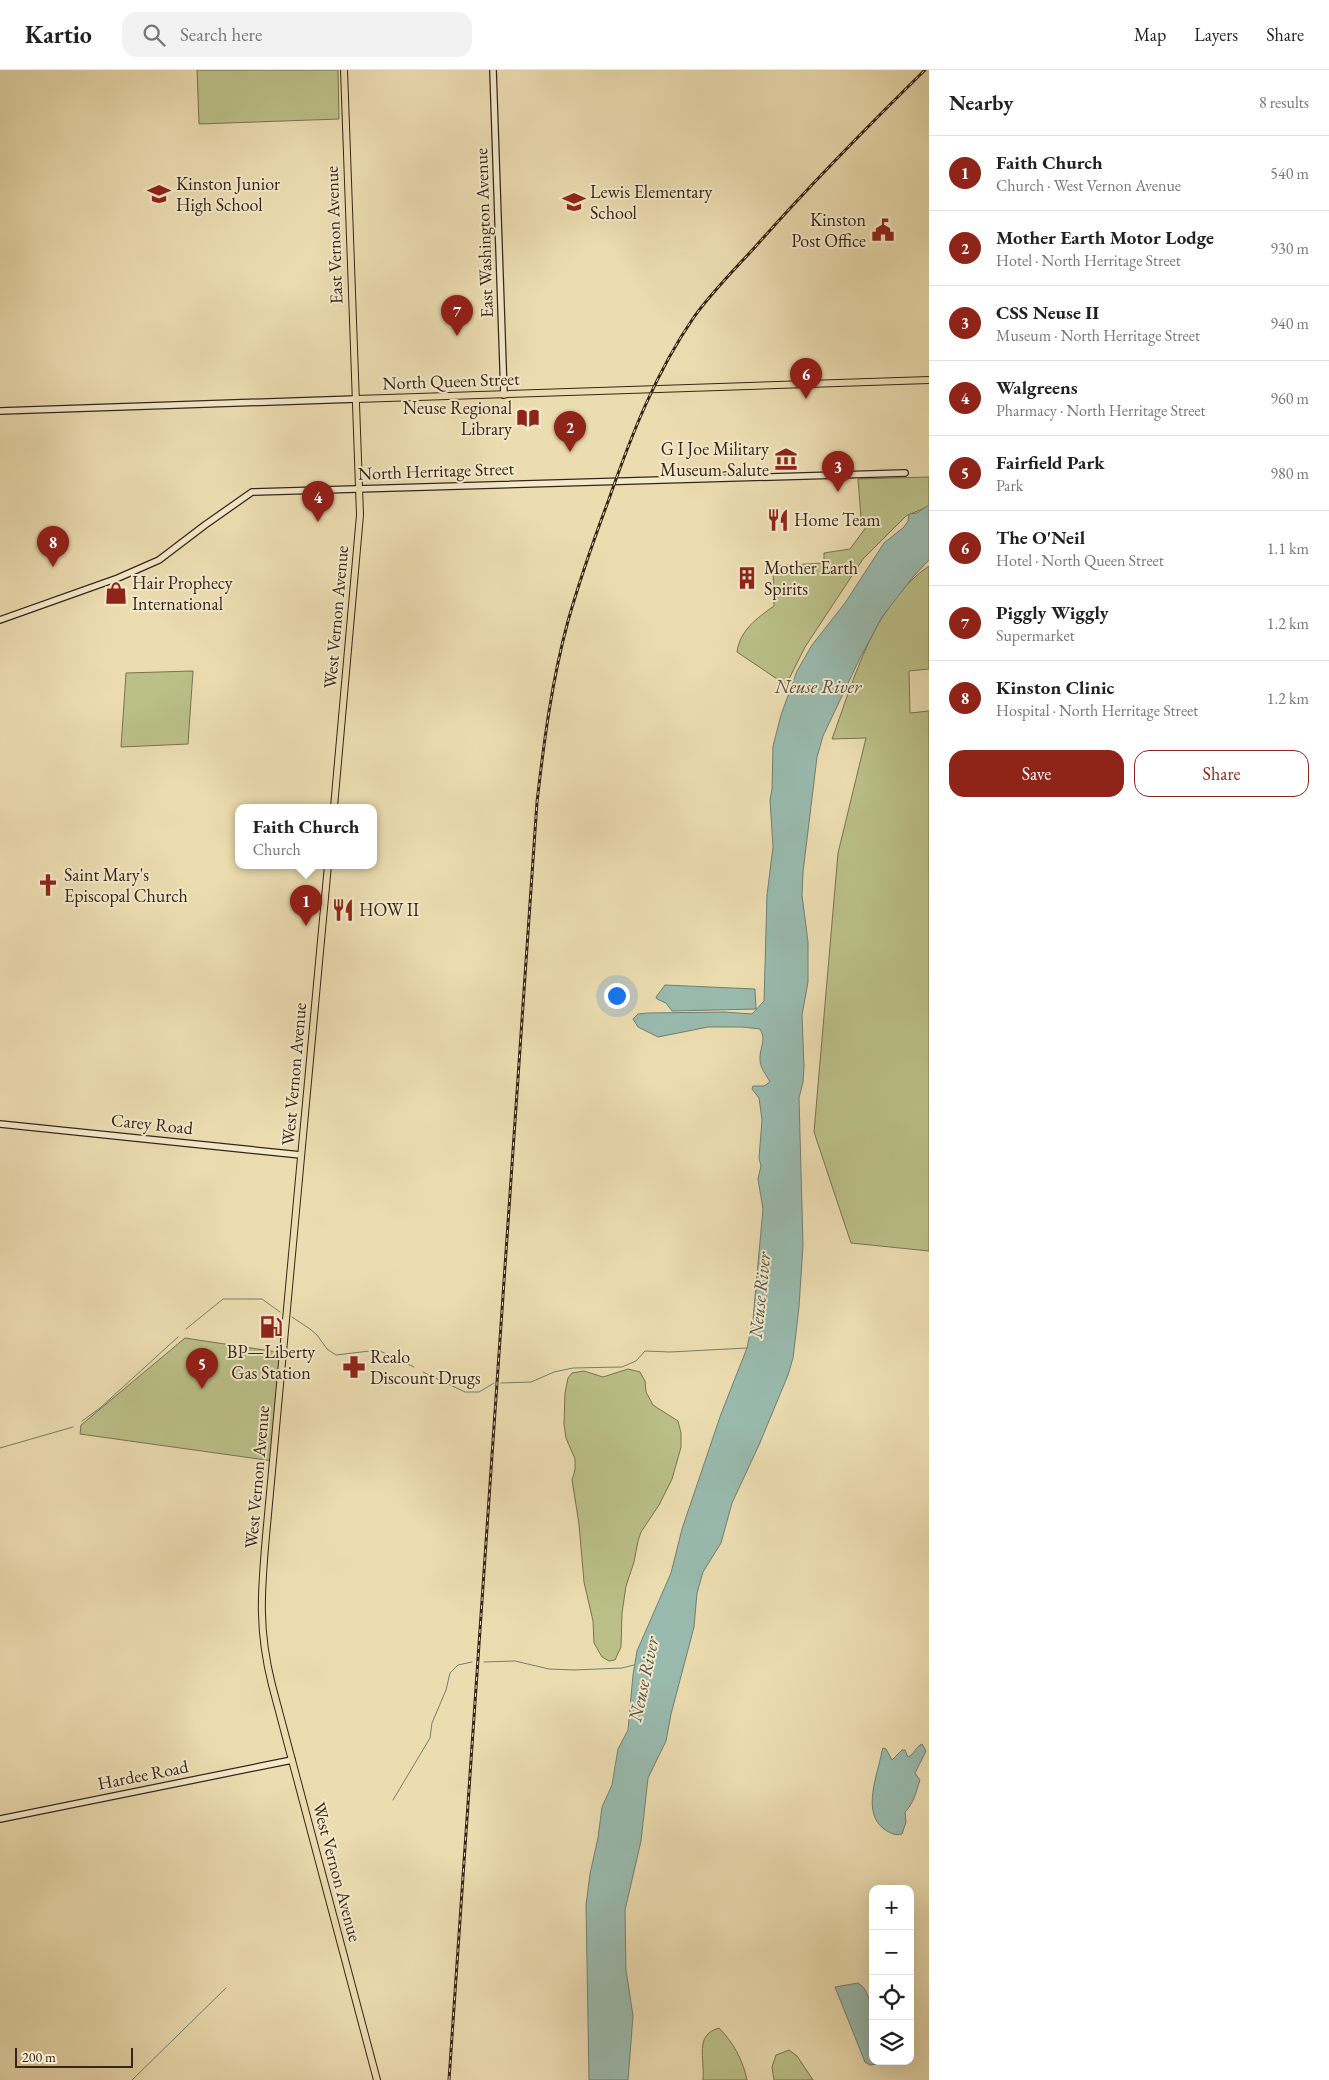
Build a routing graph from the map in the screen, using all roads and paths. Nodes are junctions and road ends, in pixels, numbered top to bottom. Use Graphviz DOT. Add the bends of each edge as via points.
graph roads {
  1 [pos="344,70"];
  2 [pos="493,70"];
  3 [pos="929,380"];
  4 [pos="504,395"];
  5 [pos="356,399"];
  6 [pos="0,411"];
  7 [pos="905,473"];
  8 [pos="359,488"];
  9 [pos="0,620"];
  10 [pos="334,804"];
  11 [pos="328,869"];
  12 [pos="0,1124"];
  13 [pos="302,1155"];
  14 [pos="292,1760"];
  15 [pos="0,1819"];
  16 [pos="377,2080"];
  1 -- 5 [label="main road, East Vernon Avenue"];
  2 -- 4 [label="street, East Washington Avenue"];
  3 -- 4 [label="main road, North Queen Street"];
  4 -- 5 [label="main road, North Queen Street"];
  5 -- 6 [label="street, North Queen Street"];
  5 -- 8 [label="main road, West Vernon Avenue"];
  7 -- 8 [label="street, North Herritage Street"];
  8 -- 9 [label="street, North Herritage Street" via="252,492 159,560"];
  8 -- 10 [label="main road, West Vernon Avenue" via="359,535"];
  11 -- 13 [label="main road, West Vernon Avenue"];
  12 -- 13 [label="street, Carey Road"];
  13 -- 14 [label="main road, West Vernon Avenue" via="261,1611 266,1662"];
  14 -- 15 [label="street, Hardee Road"];
  14 -- 16 [label="main road, West Vernon Avenue"];
}
